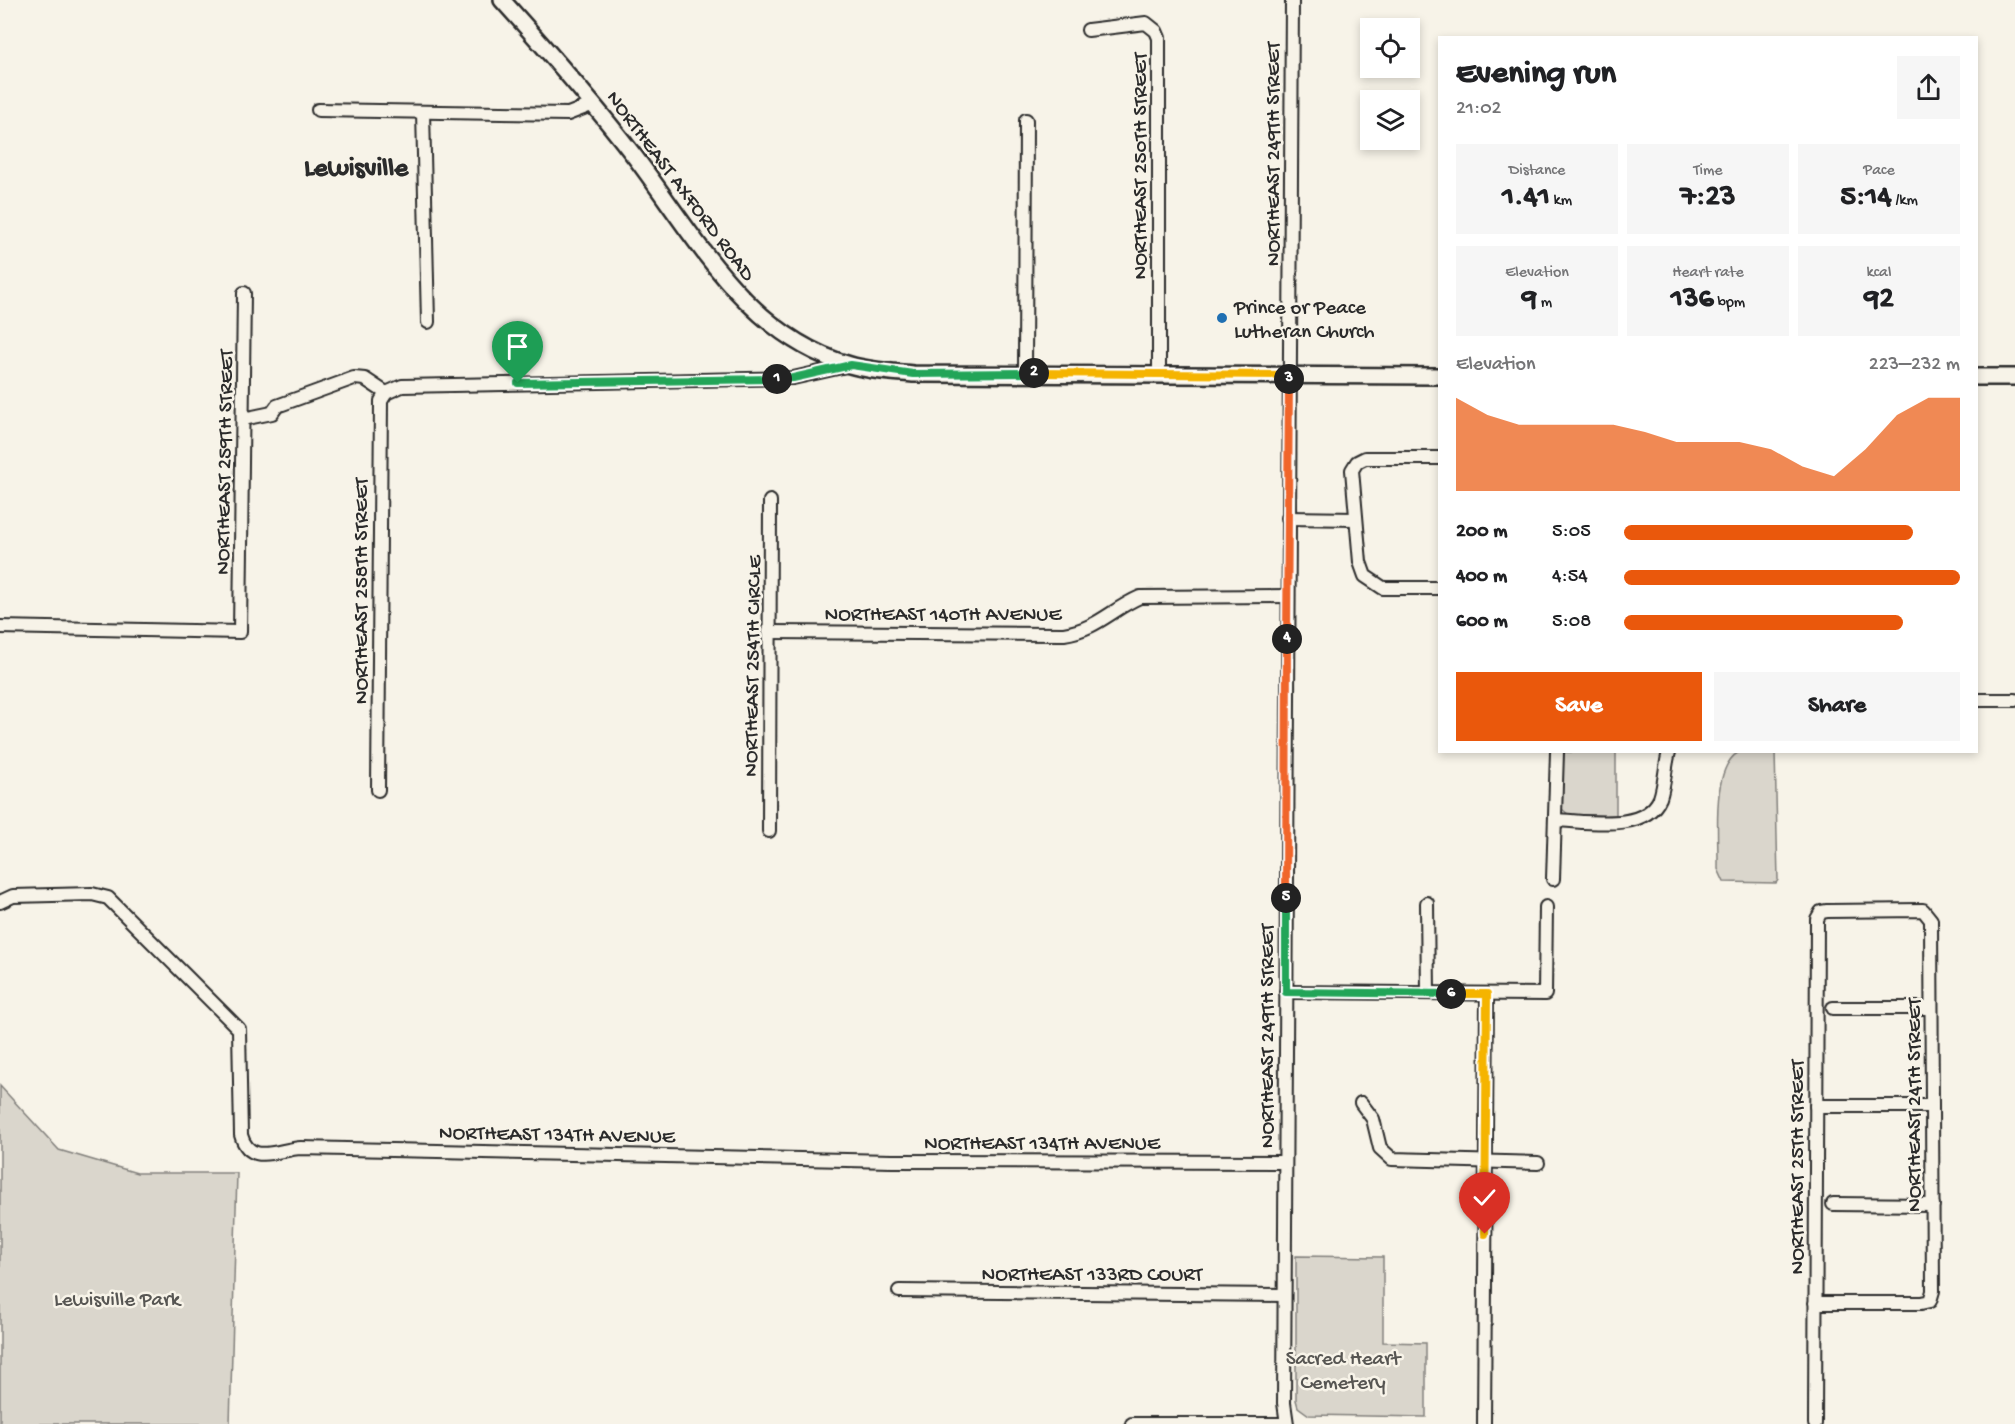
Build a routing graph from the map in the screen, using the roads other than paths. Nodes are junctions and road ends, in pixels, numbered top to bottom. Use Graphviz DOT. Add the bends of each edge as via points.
graph roads {
  1 [pos="1292,0"];
  2 [pos="504,1"];
  3 [pos="1088,30"];
  4 [pos="594,104"];
  5 [pos="318,111"];
  6 [pos="423,112"];
  7 [pos="1026,120"];
  8 [pos="244,293"];
  9 [pos="428,322"];
  10 [pos="851,365"];
  11 [pos="1025,373"];
  12 [pos="1159,373"];
  13 [pos="1289,375"];
  14 [pos="1438,376"];
  15 [pos="1978,377"];
  16 [pos="2015,377"];
  17 [pos="386,393"];
  18 [pos="243,419"];
  19 [pos="1438,458"];
  20 [pos="770,501"];
  21 [pos="1288,518"];
  22 [pos="1356,519"];
  23 [pos="1438,588"];
  24 [pos="1287,596"];
  25 [pos="0,627"];
  26 [pos="769,632"];
  27 [pos="1978,699"];
  28 [pos="2015,700"];
  29 [pos="1557,753"];
  30 [pos="1669,753"];
  31 [pos="378,790"];
  32 [pos="1556,820"];
  33 [pos="769,831"];
  34 [pos="1553,879"];
  35 [pos="0,902"];
  36 [pos="1427,903"];
  37 [pos="1546,908"];
  38 [pos="1923,910"];
  39 [pos="1286,992"];
  40 [pos="1428,993"];
  41 [pos="1487,994"];
  42 [pos="1833,1008"];
  43 [pos="1931,1008"];
  44 [pos="1361,1103"];
  45 [pos="1816,1106"];
  46 [pos="1932,1106"];
  47 [pos="1285,1162"];
  48 [pos="1486,1162"];
  49 [pos="1538,1163"];
  50 [pos="1833,1204"];
  51 [pos="1933,1205"];
  52 [pos="899,1291"];
  53 [pos="1284,1294"];
  54 [pos="1815,1303"];
  55 [pos="1132,1424"];
  56 [pos="1285,1424"];
  57 [pos="1484,1424"];
  58 [pos="1815,1424"];
  1 -- 13 [label="street, NORTHEAST 249TH STREET"];
  2 -- 4 [label="main road, NORTHEAST AXFORD ROAD"];
  3 -- 12 [label="street, NORTHEAST 250TH STREET" via="1146,23 1159,38"];
  4 -- 6 [label="street" via="568,114"];
  4 -- 10 [label="main road, NORTHEAST AXFORD ROAD" via="735,291 775,328 802,346"];
  5 -- 6 [label="street"];
  6 -- 9 [label="street"];
  7 -- 11 [label="street"];
  8 -- 18 [label="street, NORTHEAST 259TH STREET"];
  10 -- 11 [label="main road, NORTHEAST AXFORD ROAD" via="913,374"];
  10 -- 17 [label="street" via="793,378 402,386"];
  11 -- 12 [label="main road, NORTHEAST AXFORD ROAD"];
  12 -- 13 [label="main road, NORTHEAST AXFORD ROAD"];
  13 -- 14 [label="main road, NORTHEAST AXFORD ROAD"];
  13 -- 21 [label="street, NORTHEAST 249TH STREET"];
  15 -- 16 [label="main road"];
  17 -- 18 [label="street" via="364,379 354,378 278,406 272,413"];
  17 -- 31 [label="street, NORTHEAST 258TH STREET" via="381,401"];
  18 -- 25 [label="street, NORTHEAST 259TH STREET" via="240,632"];
  19 -- 22 [label="street" via="1365,458 1354,465"];
  20 -- 26 [label="street, NORTHEAST 254TH CIRCLE"];
  21 -- 22 [label="street"];
  21 -- 24 [label="street, NORTHEAST 249TH STREET"];
  22 -- 23 [label="street" via="1361,570 1369,582 1383,588"];
  24 -- 26 [label="street, NORTHEAST 140TH AVENUE" via="1140,597 1096,625 1064,634"];
  24 -- 39 [label="street, NORTHEAST 249TH STREET"];
  26 -- 33 [label="street, NORTHEAST 254TH CIRCLE"];
  27 -- 28 [label="street"];
  29 -- 32 [label="street"];
  30 -- 32 [label="street" via="1659,799 1644,816 1622,821"];
  32 -- 34 [label="street"];
  35 -- 47 [label="street, NORTHEAST 134TH AVENUE" via="13,896 92,894 108,898 239,1029 241,1135 246,1146 261,1155 301,1148 892,1161"];
  36 -- 40 [label="street"];
  37 -- 41 [label="street" via="1545,994"];
  38 -- 43 [label="street, NORTHEAST 24TH STREET" via="1931,920"];
  38 -- 45 [label="street, NORTHEAST 25TH STREET" via="1821,912 1816,928"];
  39 -- 40 [label="street"];
  39 -- 47 [label="street, NORTHEAST 249TH STREET"];
  40 -- 41 [label="street"];
  41 -- 48 [label="street"];
  42 -- 43 [label="street"];
  43 -- 46 [label="street, NORTHEAST 24TH STREET"];
  44 -- 48 [label="street" via="1373,1119 1380,1148 1389,1158"];
  45 -- 46 [label="street"];
  45 -- 54 [label="street, NORTHEAST 25TH STREET"];
  46 -- 51 [label="street, NORTHEAST 24TH STREET"];
  47 -- 53 [label="street, NORTHEAST 249TH STREET"];
  48 -- 49 [label="street"];
  48 -- 57 [label="street"];
  50 -- 51 [label="street"];
  51 -- 54 [label="street, NORTHEAST 24TH STREET" via="1934,1291 1930,1301"];
  52 -- 53 [label="street, NORTHEAST 133RD COURT"];
  53 -- 56 [label="street, NORTHEAST 249TH STREET"];
  54 -- 58 [label="street, NORTHEAST 25TH STREET"];
  55 -- 56 [label="street"];
}
